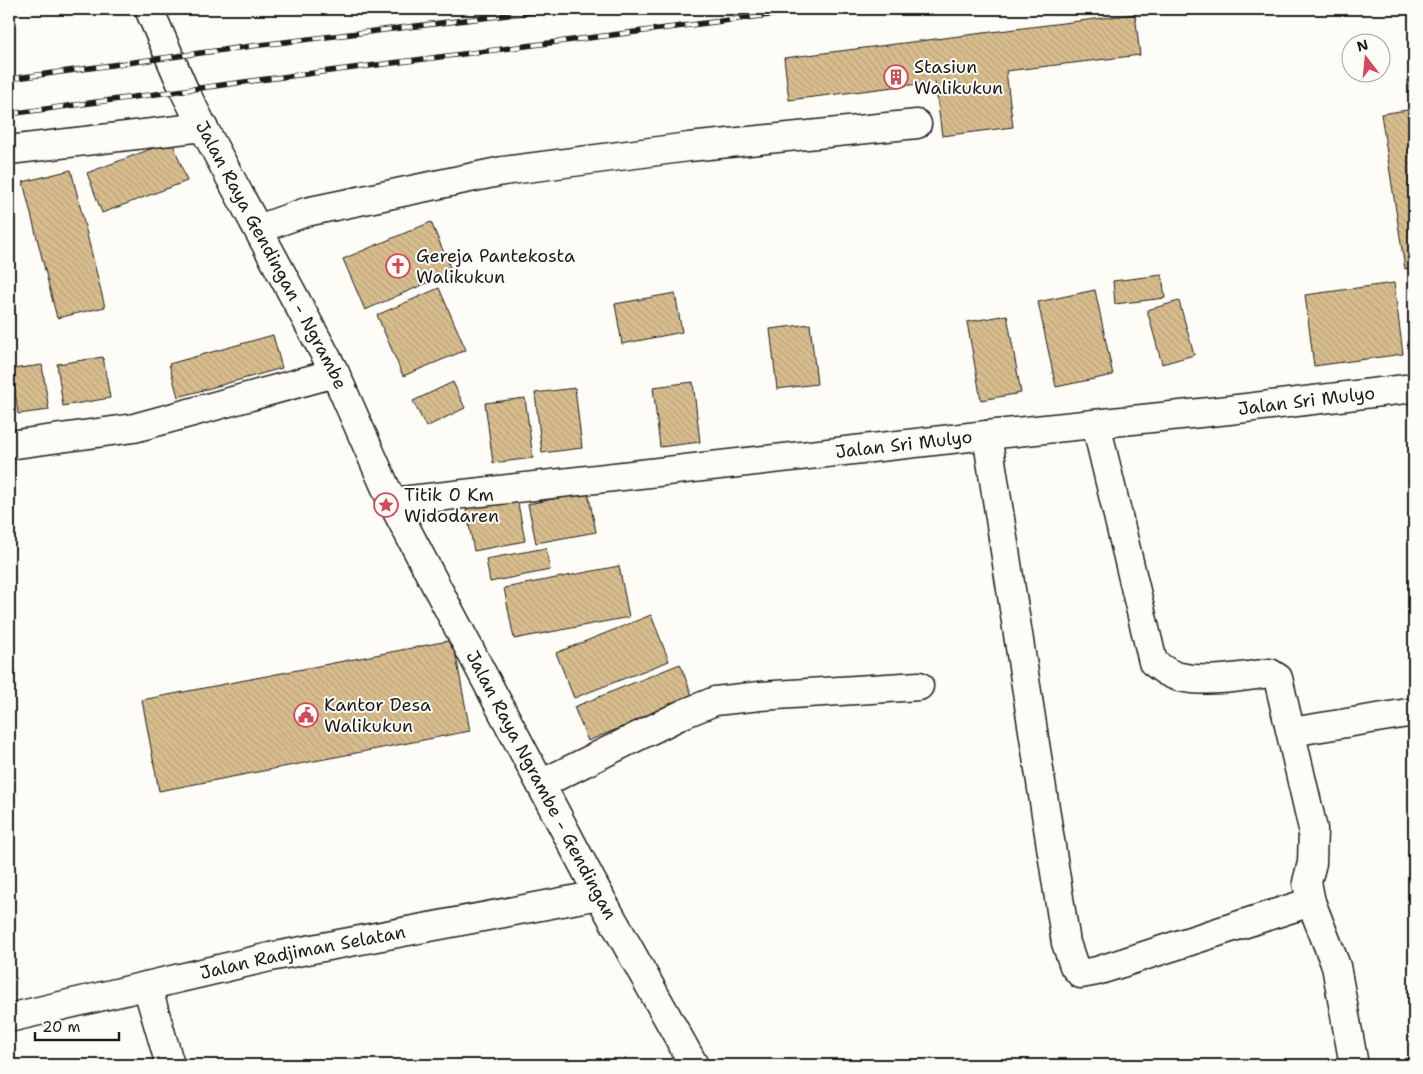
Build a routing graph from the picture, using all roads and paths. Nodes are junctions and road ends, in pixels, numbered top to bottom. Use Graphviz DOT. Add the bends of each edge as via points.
graph roads {
  1 [pos="149,9"];
  2 [pos="917,124"];
  3 [pos="203,127"];
  4 [pos="9,150"];
  5 [pos="258,229"];
  6 [pos="335,373"];
  7 [pos="1414,388"];
  8 [pos="1096,424"];
  9 [pos="987,435"];
  10 [pos="9,445"];
  11 [pos="392,502"];
  12 [pos="919,686"];
  13 [pos="1414,712"];
  14 [pos="1291,732"];
  15 [pos="541,784"];
  16 [pos="599,895"];
  17 [pos="1311,902"];
  18 [pos="147,986"];
  19 [pos="9,1018"];
  20 [pos="170,1065"];
  21 [pos="694,1065"];
  22 [pos="1354,1065"];
  1 -- 3 [label="street, Jalan Raya Gendingan - Ngrambe"];
  2 -- 5 [label="street" via="689,147 503,171 306,212"];
  3 -- 4 [label="street"];
  3 -- 5 [label="street, Jalan Raya Gendingan - Ngrambe"];
  5 -- 6 [label="street, Jalan Raya Gendingan - Ngrambe"];
  6 -- 10 [label="street" via="134,428"];
  6 -- 11 [label="street, Jalan Raya Gendingan - Ngrambe"];
  7 -- 8 [label="street, Jalan Sri Mulyo"];
  8 -- 9 [label="street, Jalan Sri Mulyo"];
  8 -- 14 [label="street" via="1153,662 1163,671 1179,677 1207,680 1270,673 1278,678"];
  9 -- 11 [label="street, Jalan Sri Mulyo"];
  9 -- 17 [label="street" via="1066,943 1074,966 1081,974 1097,970"];
  11 -- 15 [label="street, Jalan Raya Ngrambe - Gendingan"];
  12 -- 15 [label="street" via="715,701"];
  13 -- 14 [label="street"];
  14 -- 17 [label="street" via="1314,830 1307,882"];
  15 -- 16 [label="street, Jalan Raya Ngrambe - Gendingan"];
  16 -- 18 [label="street, Jalan Radjiman Selatan" via="270,957"];
  16 -- 21 [label="street, Jalan Raya Ngrambe - Gendingan"];
  17 -- 22 [label="street" via="1336,966"];
  18 -- 19 [label="street, Jalan Radjiman Selatan"];
  18 -- 20 [label="street"];
}
